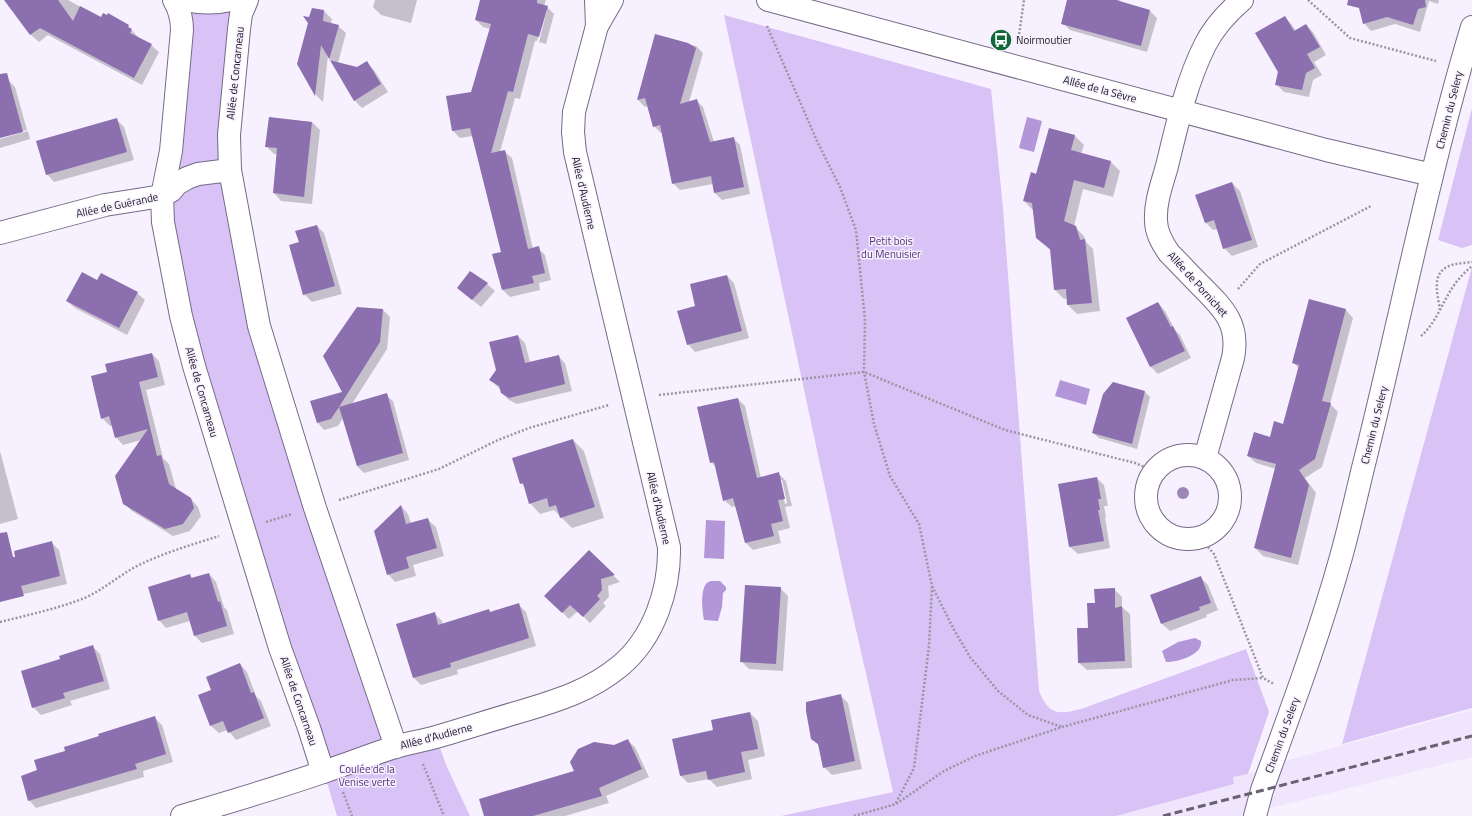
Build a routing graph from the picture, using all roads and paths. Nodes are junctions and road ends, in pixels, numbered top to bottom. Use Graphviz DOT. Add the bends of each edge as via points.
graph roads {
  1 [pos="174,0"];
  2 [pos="183,0"];
  3 [pos="230,0"];
  4 [pos="247,0"];
  5 [pos="596,0"];
  6 [pos="612,0"];
  7 [pos="1024,0"];
  8 [pos="1242,0"];
  9 [pos="1308,0"];
  10 [pos="766,10"];
  11 [pos="597,26"];
  12 [pos="1472,27"];
  13 [pos="1436,61"];
  14 [pos="1014,66"];
  15 [pos="1180,111"];
  16 [pos="230,170"];
  17 [pos="1432,175"];
  18 [pos="162,196"];
  19 [pos="1371,206"];
  20 [pos="0,233"];
  21 [pos="1472,262"];
  22 [pos="1472,266"];
  23 [pos="1221,307"];
  24 [pos="1440,310"];
  25 [pos="1393,345"];
  26 [pos="864,372"];
  27 [pos="633,398"];
  28 [pos="1205,458"];
  29 [pos="1154,471"];
  30 [pos="315,508"];
  31 [pos="245,528"];
  32 [pos="1200,538"];
  33 [pos="932,586"];
  34 [pos="0,622"];
  35 [pos="1263,678"];
  36 [pos="1297,694"];
  37 [pos="1062,727"];
  38 [pos="405,745"];
  39 [pos="323,772"];
  40 [pos="896,804"];
  41 [pos="182,816"];
  42 [pos="444,816"];
  43 [pos="854,816"];
  44 [pos="1255,816"];
  1 -- 18 [label="street, Allée de Concarneau" via="182,19 182,30 171,151"];
  2 -- 3 [label="street" via="200,3"];
  4 -- 16 [label="street, Allée de Concarneau" via="241,14 239,29 229,135"];
  5 -- 11 [label="street, Allée d'Audierne"];
  6 -- 11 [label="street, Allée d'Audierne"];
  7 -- 14 [label="path"];
  8 -- 15 [label="street, Allée de Pornichet" via="1226,15 1206,43 1195,65"];
  9 -- 13 [label="path" via="1350,38"];
  10 -- 14 [label="street, Allée de la Sèvre"];
  10 -- 26 [label="path" via="817,141 840,187 856,230 865,320"];
  11 -- 27 [label="street, Allée d'Audierne" via="574,112 573,132 575,152"];
  12 -- 17 [label="street, Chemin du Selery"];
  14 -- 15 [label="street, Allée de la Sèvre"];
  15 -- 17 [label="street, Allée de la Sèvre"];
  15 -- 23 [label="street, Allée de Pornichet" via="1156,208 1156,228 1169,253"];
  16 -- 18 [label="street, Allée de Guérande" via="187,178"];
  16 -- 30 [label="street, Allée de Concarneau" via="259,326"];
  17 -- 25 [label="street, Chemin du Selery"];
  18 -- 20 [label="street, Allée de Guérande" via="105,205"];
  18 -- 31 [label="street, Allée de Concarneau" via="162,222 181,316 194,366"];
  19 -- 23 [label="path" via="1260,264"];
  21 -- 24 [label="path" via="1447,267 1438,276 1436,287"];
  22 -- 24 [label="path" via="1455,284"];
  23 -- 28 [label="street, Allée de Pornichet" via="1231,322 1235,348"];
  24 -- 25 [label="path" via="1426,331 1407,348"];
  25 -- 36 [label="street, Chemin du Selery" via="1342,556"];
  26 -- 27 [label="path"];
  26 -- 29 [label="path" via="1005,430"];
  26 -- 33 [label="path" via="874,424 890,476 919,524"];
  27 -- 30 [label="path" via="529,428 439,469"];
  27 -- 38 [label="street, Allée d'Audierne" via="669,547 669,564 663,594 644,637 622,665 580,692"];
  28 -- 29 [label="street" via="1187,454 1168,459"];
  28 -- 32 [label="street" via="1217,465 1224,475 1230,487 1231,500 1221,524"];
  29 -- 32 [label="street" via="1147,485 1145,500 1149,514 1158,527 1170,536"];
  30 -- 31 [label="path"];
  30 -- 38 [label="street, Allée de Concarneau"];
  31 -- 34 [label="path" via="164,554 135,567 83,599"];
  31 -- 39 [label="street, Allée de Concarneau" via="280,648 310,728"];
  32 -- 35 [label="path" via="1214,554"];
  33 -- 37 [label="path" via="970,657 998,691 1028,715"];
  33 -- 40 [label="path" via="929,646 914,768"];
  35 -- 36 [label="path"];
  35 -- 37 [label="path" via="1233,680"];
  36 -- 44 [label="street, Chemin du Selery"];
  37 -- 40 [label="path" via="975,756 944,771"];
  38 -- 39 [label="street, Allée d'Audierne"];
  38 -- 42 [label="path"];
  39 -- 41 [label="street, Allée d'Audierne"];
  40 -- 43 [label="path"];
}
